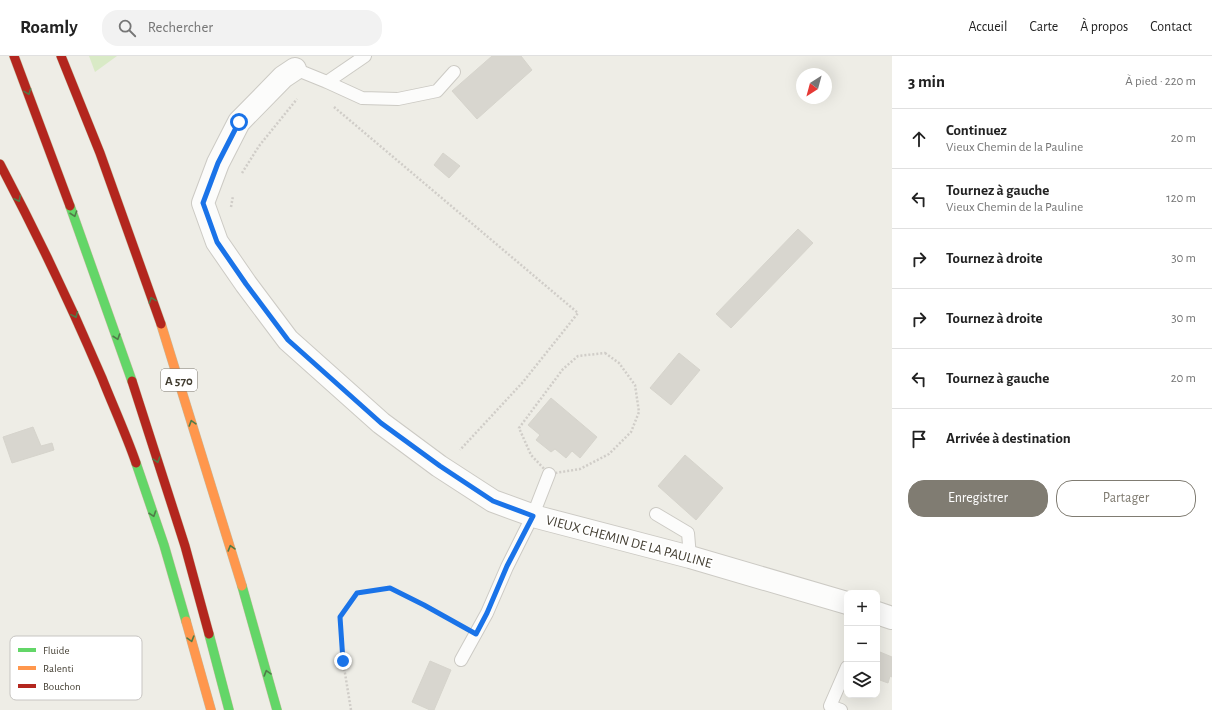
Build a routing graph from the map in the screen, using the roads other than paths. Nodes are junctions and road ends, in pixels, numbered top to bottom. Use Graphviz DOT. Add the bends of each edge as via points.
graph roads {
  1 [pos="14,56"];
  2 [pos="62,56"];
  3 [pos="364,56"];
  4 [pos="295,69"];
  5 [pos="454,72"];
  6 [pos="327,82"];
  7 [pos="0,164"];
  8 [pos="549,474"];
  9 [pos="656,514"];
  10 [pos="533,516"];
  11 [pos="690,556"];
  12 [pos="844,602"];
  13 [pos="880,614"];
  14 [pos="892,618"];
  15 [pos="461,660"];
  16 [pos="844,675"];
  17 [pos="832,709"];
  18 [pos="211,710"];
  19 [pos="229,710"];
  20 [pos="277,710"];
  1 -- 19 [label="highway, one-way" via="127,366 185,547"];
  20 -- 2 [label="highway, A 570, one-way" via="168,343 100,153"];
  3 -- 6 [label="lane"];
  4 -- 6 [label="lane"];
  4 -- 10 [label="street, VIEUX CHEMIN DE LA PAULINE" via="283,77 239,122 218,163 203,203 217,242 288,340 381,423 493,501"];
  5 -- 6 [label="lane" via="437,91 398,98 362,98"];
  7 -- 18 [label="highway, one-way" via="68,301 128,441 164,545"];
  8 -- 10 [label="lane"];
  9 -- 11 [label="lane" via="688,533"];
  10 -- 11 [label="street, VIEUX CHEMIN DE LA PAULINE"];
  10 -- 15 [label="lane" via="507,566 487,613"];
  11 -- 12 [label="street, VIEUX CHEMIN DE LA PAULINE"];
  13 -- 14 [label="street"];
  16 -- 17 [label="lane"];
}
